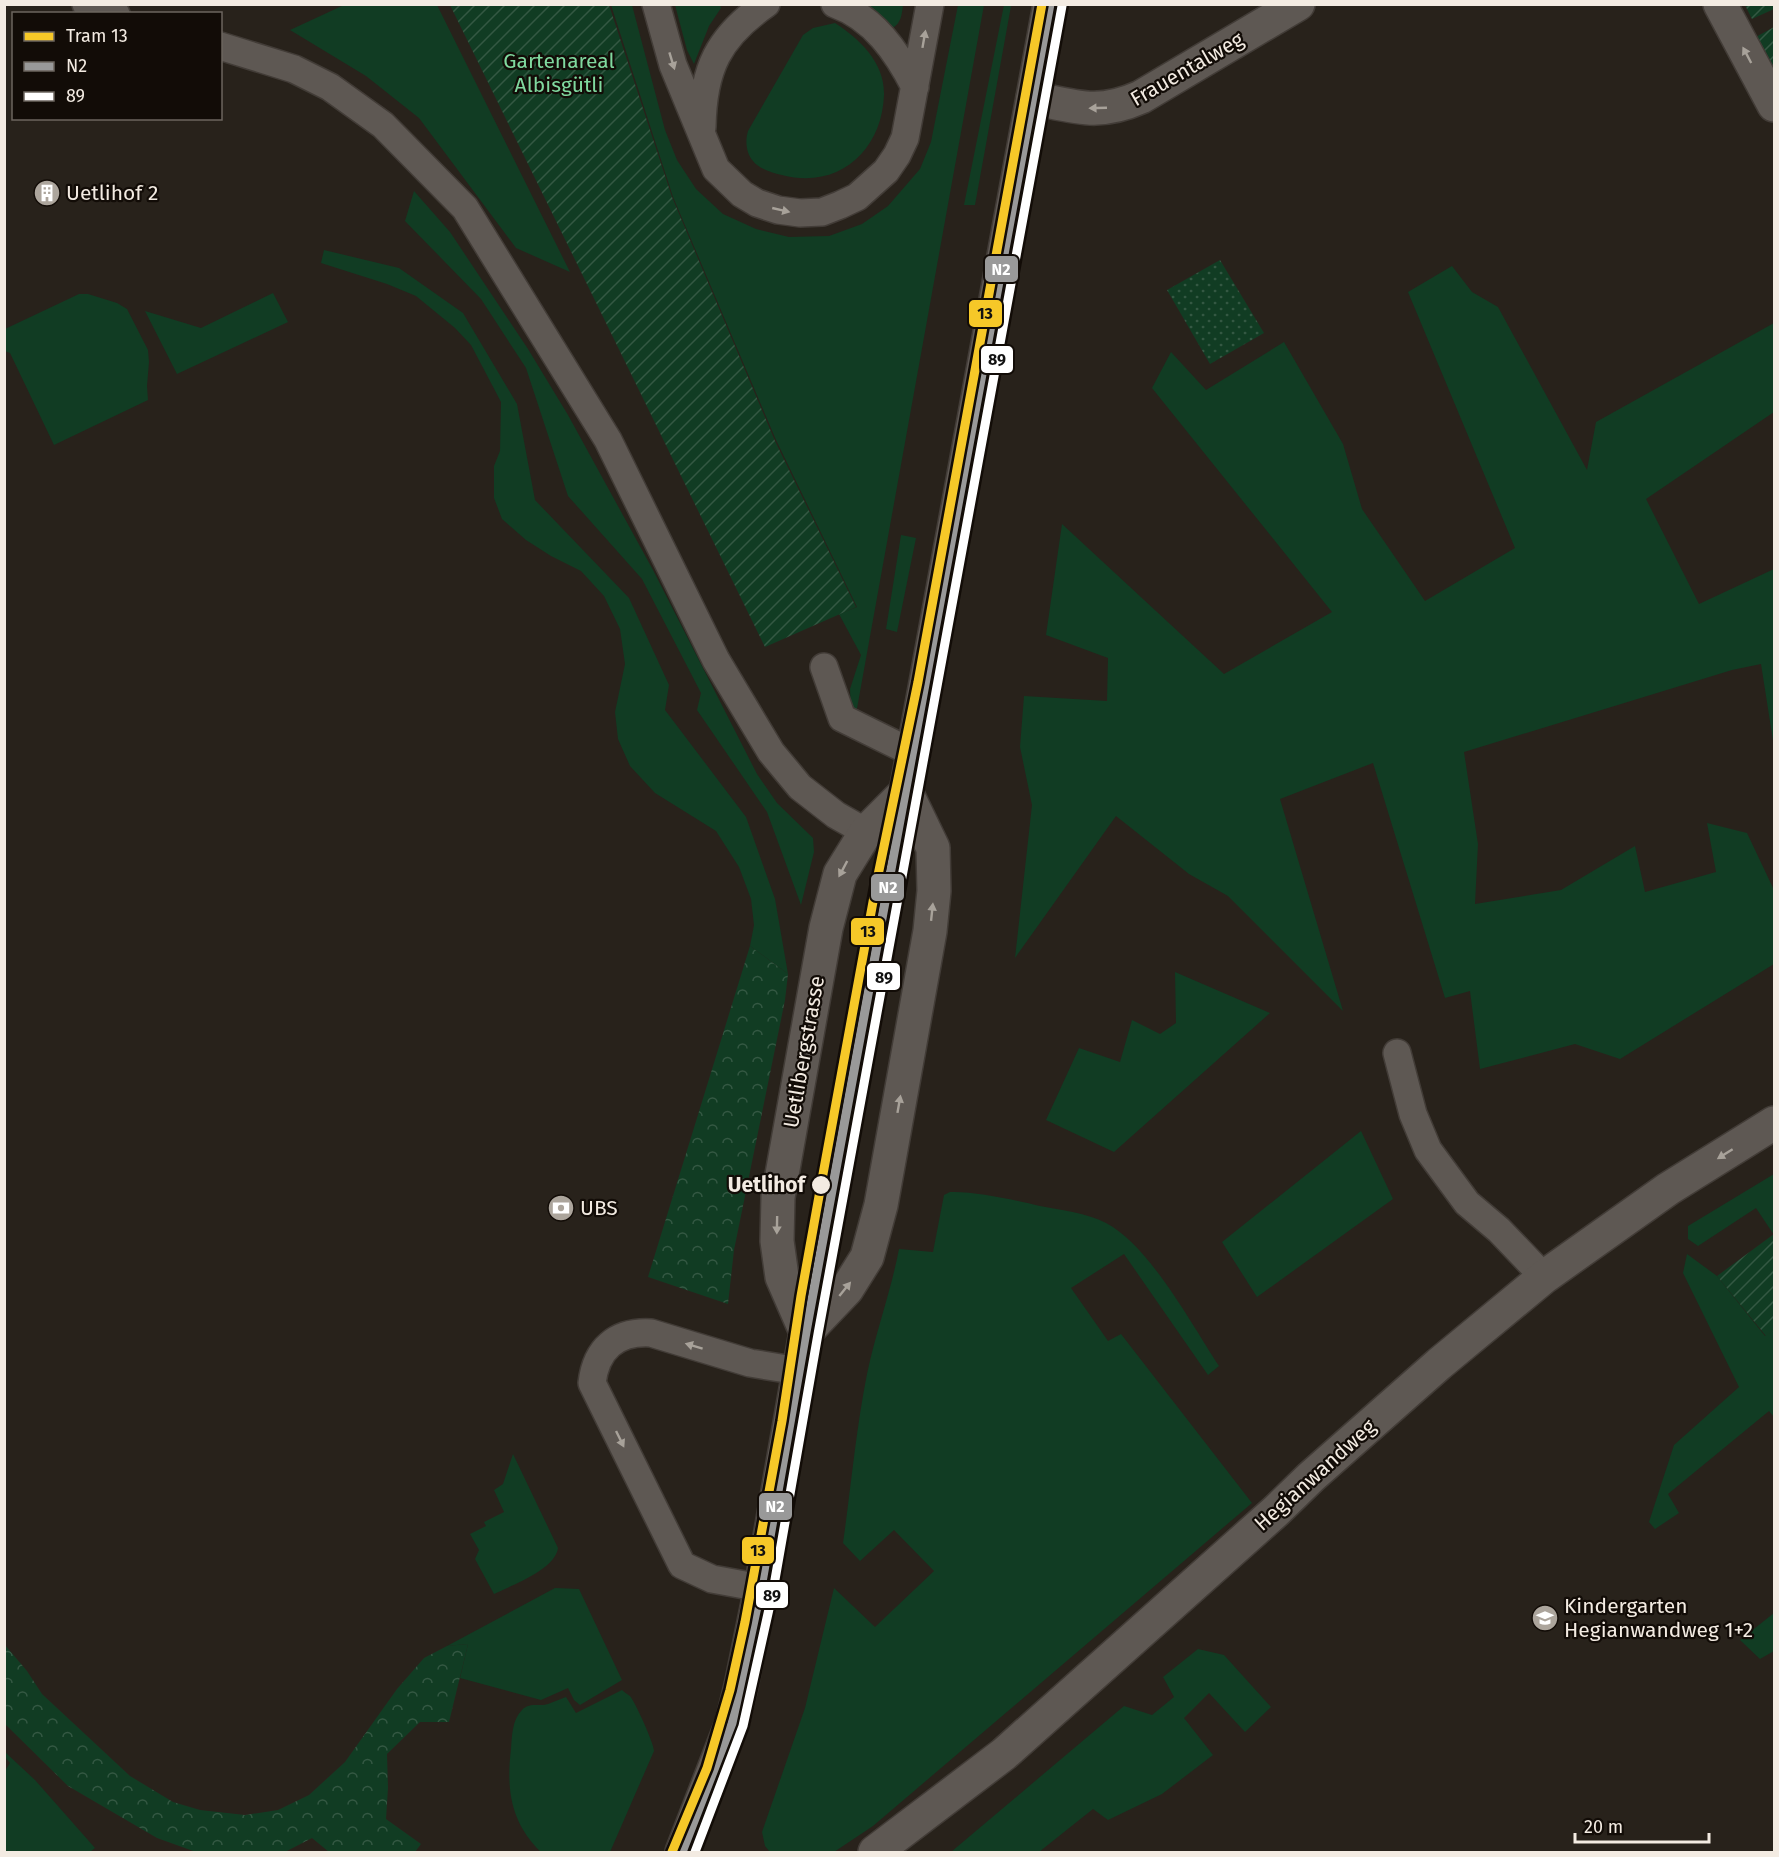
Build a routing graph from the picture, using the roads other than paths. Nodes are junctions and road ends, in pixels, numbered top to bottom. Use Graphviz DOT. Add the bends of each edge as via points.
graph roads {
  1 [pos="86,4"];
  2 [pos="656,4"];
  3 [pos="766,4"];
  4 [pos="835,4"];
  5 [pos="930,4"];
  6 [pos="1050,4"];
  7 [pos="1298,4"];
  8 [pos="1720,4"];
  9 [pos="110,12"];
  10 [pos="222,46"];
  11 [pos="915,87"];
  12 [pos="1033,99"];
  13 [pos="1774,105"];
  14 [pos="702,135"];
  15 [pos="824,667"];
  16 [pos="913,753"];
  17 [pos="906,792"];
  18 [pos="866,832"];
  19 [pos="1397,1053"];
  20 [pos="1774,1123"];
  21 [pos="1544,1277"];
  22 [pos="806,1332"];
  23 [pos="799,1371"];
  24 [pos="761,1588"];
  25 [pos="886,1850"];
  26 [pos="682,1852"];
  1 -- 9 [label="lane"];
  2 -- 14 [label="lane, one-way" via="673,65"];
  3 -- 14 [label="lane" via="725,40 712,63 705,89"];
  4 -- 11 [label="lane" via="882,36 899,56"];
  11 -- 5 [label="lane, one-way"];
  6 -- 12 [label="main road"];
  7 -- 12 [label="main road, Frauentalweg, one-way" via="1123,105 1089,109"];
  13 -- 8 [label="main road, one-way"];
  10 -- 18 [label="lane" via="294,69 339,93 382,125 465,208 608,440 716,660 771,752 800,787"];
  14 -- 11 [label="lane, one-way" via="716,169 742,194 778,210 822,212 857,197 886,171 905,138"];
  12 -- 16 [label="main road"];
  15 -- 16 [label="lane" via="842,718"];
  16 -- 17 [label="main road"];
  17 -- 18 [label="main road, Uetlibergstrasse"];
  17 -- 22 [label="lane"];
  22 -- 17 [label="main road, one-way" via="847,1289 867,1257 881,1205 934,891 933,848"];
  18 -- 22 [label="main road, Uetlibergstrasse, one-way" via="840,874 826,928 778,1197 777,1241 782,1277"];
  19 -- 21 [label="lane" via="1413,1114 1428,1150 1467,1203"];
  20 -- 21 [label="main road, Hegianwandweg, one-way" via="1668,1189"];
  21 -- 25 [label="main road, Hegianwandweg" via="1328,1462 1004,1754"];
  22 -- 23 [label="main road"];
  23 -- 24 [label="main road"];
  23 -- 24 [label="lane, one-way" via="750,1363 637,1332 610,1344 594,1368 592,1383 682,1565 712,1579"];
  24 -- 26 [label="main road" via="732,1723"];
}
